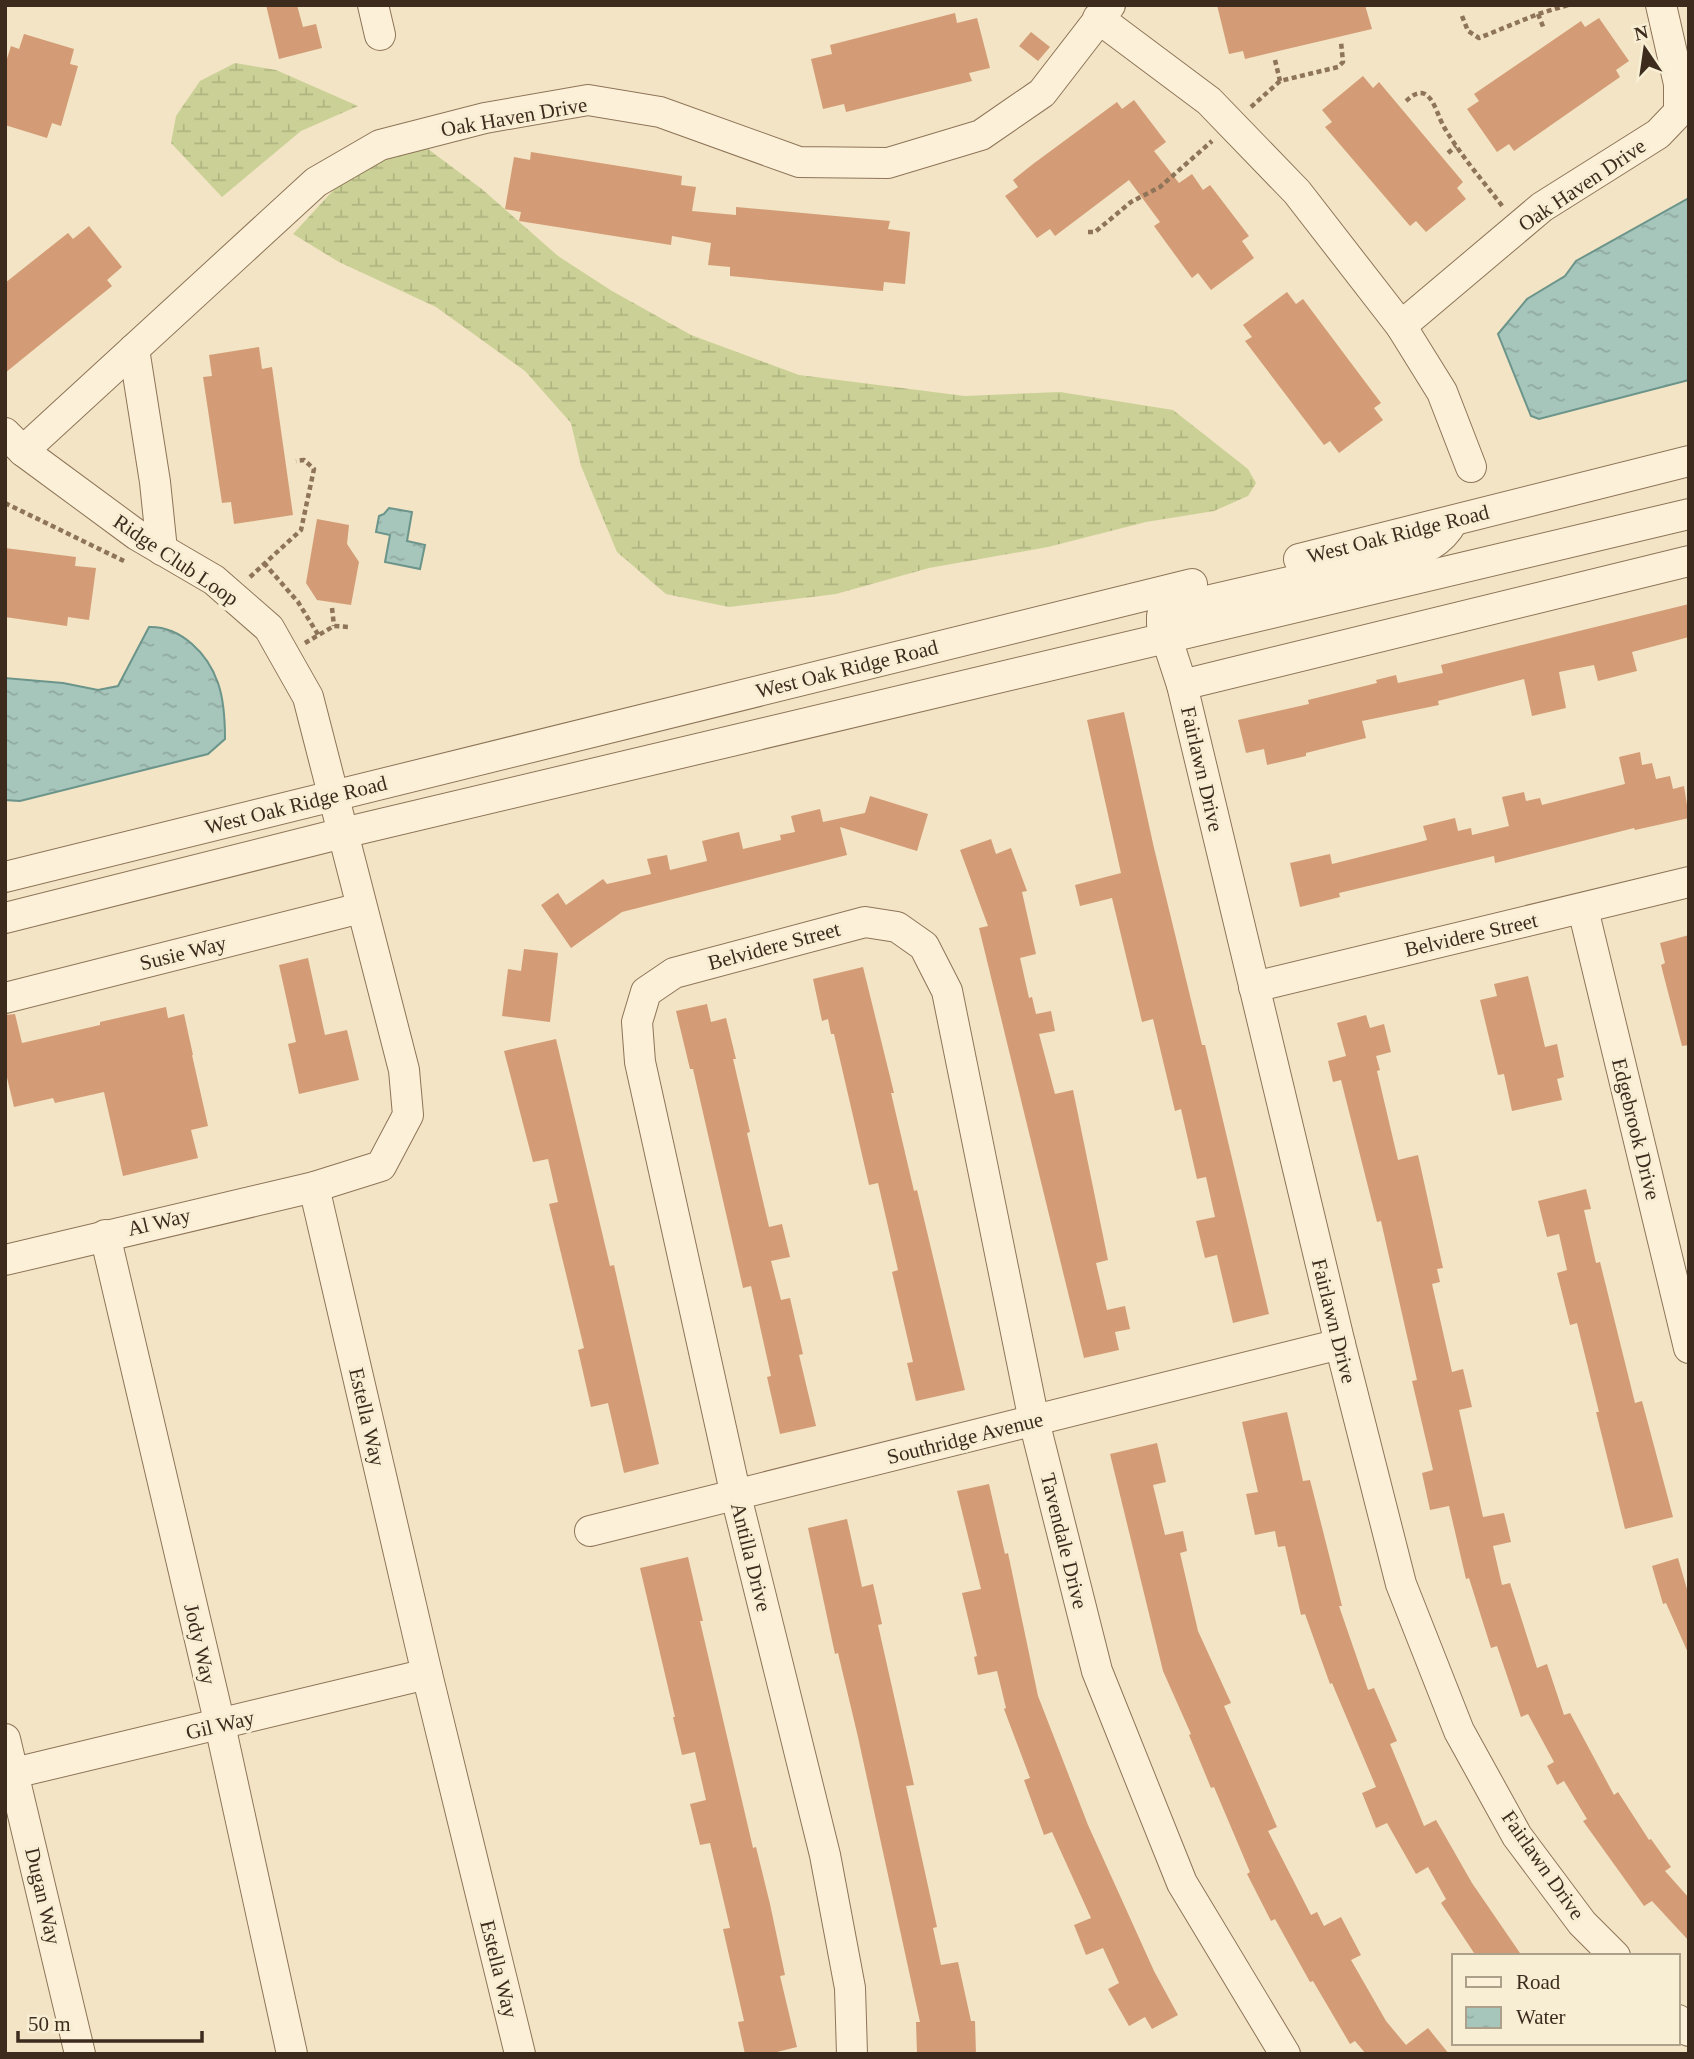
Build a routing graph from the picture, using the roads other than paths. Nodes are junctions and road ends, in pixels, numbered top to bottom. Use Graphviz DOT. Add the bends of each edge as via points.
graph roads {
  1 [pos="373,5"];
  2 [pos="1661,5"];
  3 [pos="1104,12"];
  4 [pos="380,35"];
  5 [pos="1401,326"];
  6 [pos="134,349"];
  7 [pos="14,442"];
  8 [pos="1689,461"];
  9 [pos="1471,467"];
  10 [pos="1689,514"];
  11 [pos="1453,522"];
  12 [pos="162,550"];
  13 [pos="1689,561"];
  14 [pos="1167,636"];
  15 [pos="1182,685"];
  16 [pos="332,796"];
  17 [pos="342,833"];
  18 [pos="5,877"];
  19 [pos="1689,882"];
  20 [pos="361,908"];
  21 [pos="1583,909"];
  22 [pos="5,918"];
  23 [pos="1254,987"];
  24 [pos="947,991"];
  25 [pos="5,998"];
  26 [pos="640,1062"];
  27 [pos="314,1187"];
  28 [pos="104,1235"];
  29 [pos="5,1260"];
  30 [pos="1340,1344"];
  31 [pos="1689,1348"];
  32 [pos="1034,1421"];
  33 [pos="736,1496"];
  34 [pos="590,1531"];
  35 [pos="427,1674"];
  36 [pos="220,1726"];
  37 [pos="5,1739"];
  38 [pos="14,1773"];
  39 [pos="1613,1954"];
  40 [pos="80,2054"];
  41 [pos="292,2054"];
  42 [pos="520,2054"];
  43 [pos="852,2054"];
  44 [pos="1285,2054"];
  1 -- 4 [label="street"];
  2 -- 5 [label="street, Oak Haven Drive" via="1679,84 1679,112 1658,134 1542,207"];
  3 -- 5 [label="street, Oak Haven Drive" via="1209,101 1297,192"];
  3 -- 6 [label="street, Oak Haven Drive" via="1042,93 1012,114 981,135 888,163 799,162 660,112 588,100 485,118 380,145 316,182"];
  5 -- 9 [label="street, Oak Haven Drive" via="1442,392"];
  6 -- 7 [label="street, Oak Haven Drive"];
  6 -- 12 [label="street"];
  7 -- 12 [label="street, Ridge Club Loop"];
  8 -- 11 [label="street, West Oak Ridge Road"];
  10 -- 14 [label="street, West Oak Ridge Road"];
  11 -- 14 [label="street" via="1436,543 1406,554 1167,610 1162,616"];
  11 -- 16 [label="street, West Oak Ridge Road"];
  12 -- 16 [label="street, Ridge Club Loop" via="214,580 269,628 308,697"];
  13 -- 15 [label="street"];
  14 -- 15 [label="street, Fairlawn Drive"];
  14 -- 17 [label="street, West Oak Ridge Road"];
  15 -- 23 [label="street, Fairlawn Drive"];
  16 -- 17 [label="street, Ridge Club Loop"];
  16 -- 18 [label="street, West Oak Ridge Road"];
  17 -- 20 [label="street"];
  17 -- 22 [label="street, West Oak Ridge Road"];
  19 -- 21 [label="street, Belvidere Street"];
  20 -- 25 [label="street, Susie Way"];
  20 -- 27 [label="street" via="404,1070 408,1115 381,1166"];
  21 -- 23 [label="street, Belvidere Street"];
  21 -- 31 [label="street, Edgebrook Drive"];
  23 -- 30 [label="street, Fairlawn Drive"];
  24 -- 26 [label="street, Belvidere Street" via="924,946 897,927 864,922 674,973 646,992 637,1022"];
  24 -- 32 [label="street, Tavendale Drive"];
  26 -- 33 [label="street, Antilla Drive"];
  27 -- 28 [label="street, Al Way"];
  27 -- 35 [label="street, Estella Way"];
  28 -- 29 [label="street, Al Way"];
  28 -- 36 [label="street, Jody Way"];
  30 -- 32 [label="street, Southridge Avenue"];
  30 -- 39 [label="street, Fairlawn Drive" via="1401,1584 1459,1731 1517,1836 1583,1923"];
  32 -- 33 [label="street, Southridge Avenue"];
  32 -- 44 [label="street, Tavendale Drive" via="1097,1671 1182,1883"];
  33 -- 34 [label="street, Southridge Avenue"];
  33 -- 43 [label="street, Antilla Drive" via="825,1855 850,1988"];
  35 -- 36 [label="street, Gil Way"];
  35 -- 42 [label="street, Estella Way"];
  36 -- 38 [label="street, Gil Way"];
  36 -- 41 [label="street, Jody Way"];
  37 -- 38 [label="street, Dugan Way"];
  38 -- 40 [label="street, Dugan Way"];
}
